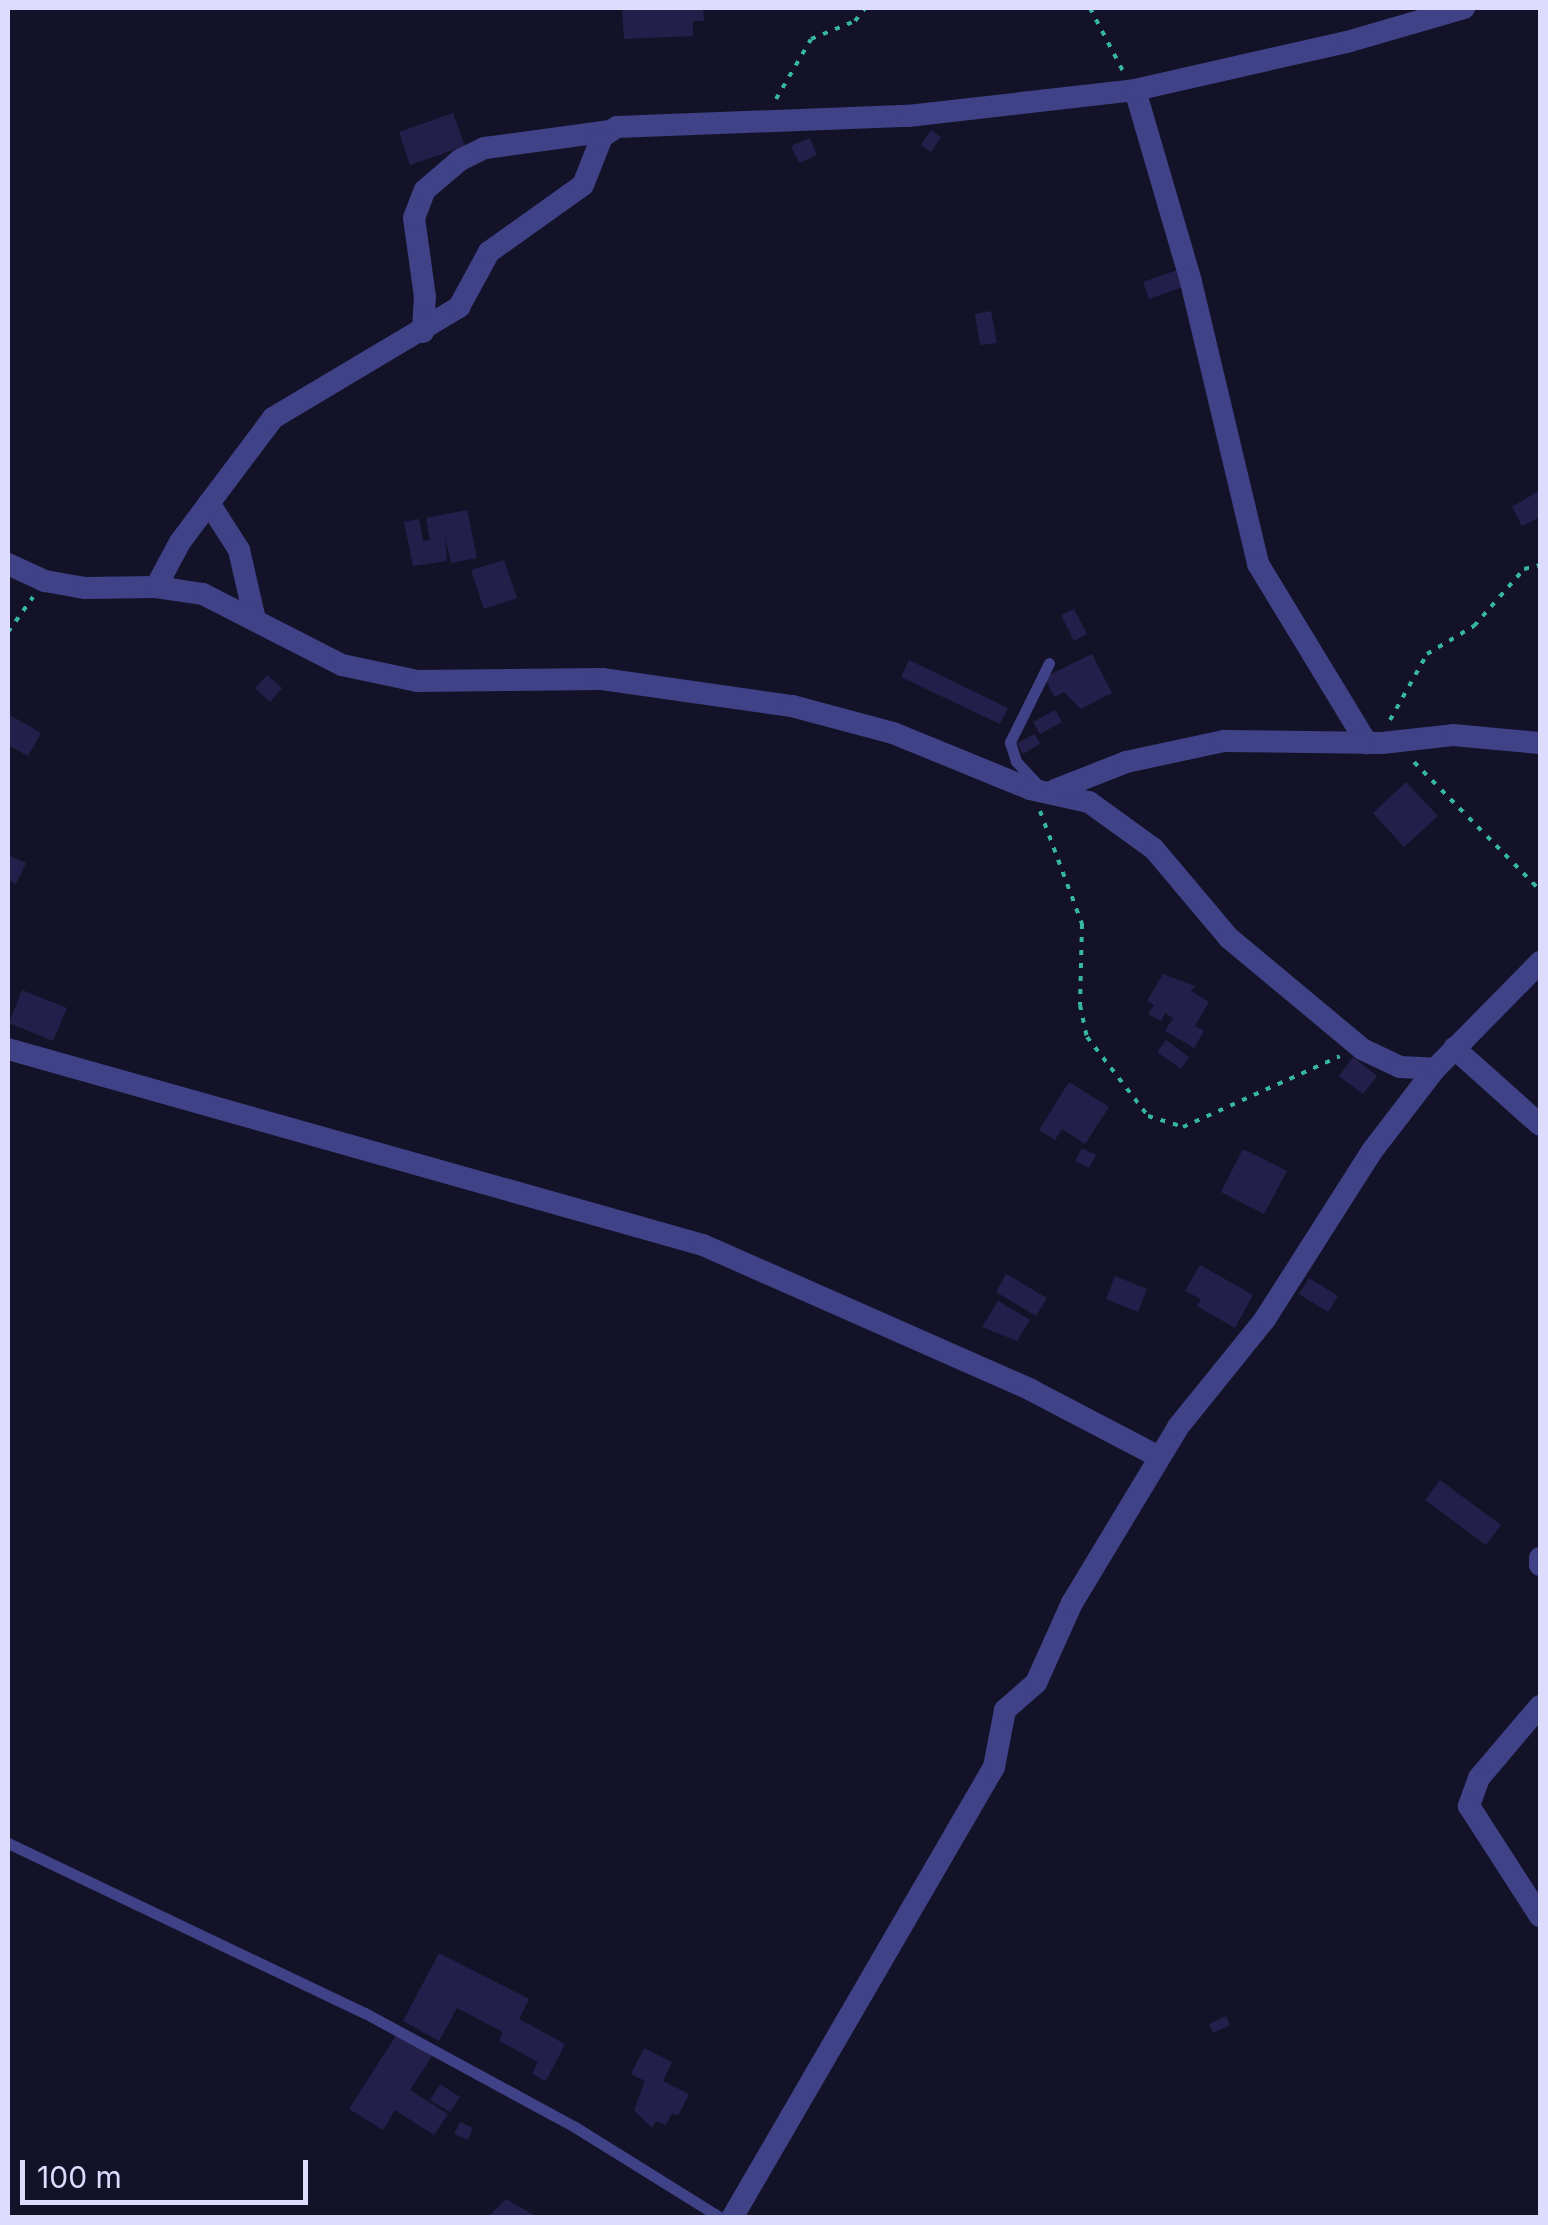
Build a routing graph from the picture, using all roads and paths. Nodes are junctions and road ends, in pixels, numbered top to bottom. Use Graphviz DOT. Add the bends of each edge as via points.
graph roads {
  1 [pos="865,8"];
  2 [pos="1090,8"];
  3 [pos="1464,8"];
  4 [pos="1135,90"];
  5 [pos="771,123"];
  6 [pos="609,131"];
  7 [pos="423,332"];
  8 [pos="210,504"];
  9 [pos="8,564"];
  10 [pos="1540,565"];
  11 [pos="45,581"];
  12 [pos="156,586"];
  13 [pos="255,620"];
  14 [pos="8,632"];
  15 [pos="1049,663"];
  16 [pos="1382,743"];
  17 [pos="1540,744"];
  18 [pos="1042,790"];
  19 [pos="1540,890"];
  20 [pos="1540,962"];
  21 [pos="1454,1048"];
  22 [pos="8,1049"];
  23 [pos="1362,1049"];
  24 [pos="1434,1069"];
  25 [pos="1540,1125"];
  26 [pos="1159,1457"];
  27 [pos="1540,1706"];
  28 [pos="8,1843"];
  29 [pos="1540,1916"];
  30 [pos="721,2218"];
  31 [pos="732,2218"];
  1 -- 5 [label="path" via="855,21 803,47 782,83"];
  2 -- 4 [label="path"];
  3 -- 4 [label="street"];
  4 -- 5 [label="street" via="908,116"];
  4 -- 16 [label="street" via="1192,282 1258,564"];
  5 -- 6 [label="street"];
  6 -- 7 [label="street" via="584,184 499,242 468,298"];
  6 -- 7 [label="street" via="485,148 425,190 414,218"];
  7 -- 8 [label="street" via="274,418"];
  8 -- 12 [label="street"];
  8 -- 13 [label="street" via="239,550"];
  9 -- 11 [label="street"];
  10 -- 16 [label="path" via="1524,569 1474,626 1426,654 1402,688"];
  11 -- 12 [label="street" via="103,589"];
  11 -- 14 [label="path"];
  12 -- 13 [label="street" via="203,594"];
  13 -- 18 [label="street" via="342,665 417,681 602,680 792,706 893,733"];
  15 -- 18 [label="lane" via="1010,742 1016,761"];
  16 -- 17 [label="street" via="1453,736"];
  16 -- 18 [label="street" via="1224,741 1126,762"];
  16 -- 19 [label="path"];
  18 -- 23 [label="street" via="1120,819 1229,938"];
  18 -- 23 [label="path" via="1077,901 1088,1037 1148,1116 1182,1128"];
  20 -- 21 [label="street"];
  21 -- 24 [label="street"];
  21 -- 25 [label="street"];
  22 -- 26 [label="street" via="703,1245 1015,1382"];
  23 -- 24 [label="street" via="1400,1067"];
  24 -- 26 [label="street" via="1372,1151 1265,1320"];
  26 -- 31 [label="street" via="1072,1603 1044,1669 1006,1710 994,1767"];
  27 -- 29 [label="street" via="1478,1778 1470,1806"];
  28 -- 30 [label="lane" via="365,2013 575,2127"];
}
